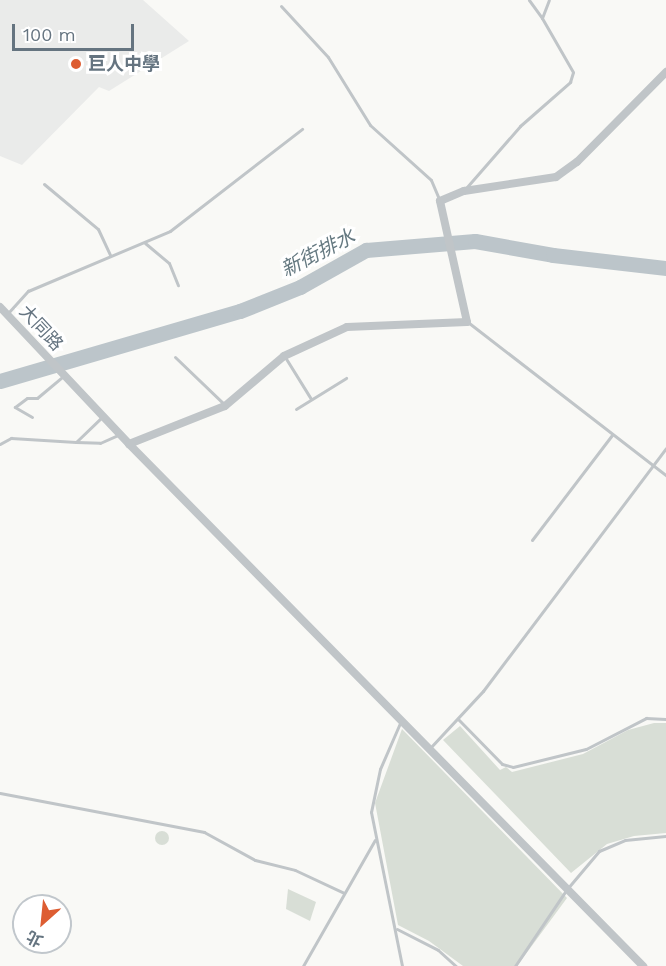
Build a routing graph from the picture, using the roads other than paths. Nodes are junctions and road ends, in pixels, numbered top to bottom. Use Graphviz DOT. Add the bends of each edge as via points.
graph roads {
  1 [pos="529,0"];
  2 [pos="549,0"];
  3 [pos="281,6"];
  4 [pos="542,18"];
  5 [pos="666,72"];
  6 [pos="302,129"];
  7 [pos="44,184"];
  8 [pos="464,191"];
  9 [pos="440,201"];
  10 [pos="145,243"];
  11 [pos="110,255"];
  12 [pos="178,285"];
  13 [pos="3,311"];
  14 [pos="467,322"];
  15 [pos="284,356"];
  16 [pos="176,357"];
  17 [pos="61,373"];
  18 [pos="346,378"];
  19 [pos="311,399"];
  20 [pos="225,406"];
  21 [pos="296,409"];
  22 [pos="103,416"];
  23 [pos="32,417"];
  24 [pos="120,434"];
  25 [pos="612,435"];
  26 [pos="76,442"];
  27 [pos="0,444"];
  28 [pos="129,444"];
  29 [pos="666,448"];
  30 [pos="654,466"];
  31 [pos="666,475"];
  32 [pos="532,540"];
  33 [pos="666,718"];
  34 [pos="458,719"];
  35 [pos="401,722"];
  36 [pos="429,750"];
  37 [pos="0,793"];
  38 [pos="666,836"];
  39 [pos="376,838"];
  40 [pos="567,889"];
  41 [pos="344,893"];
  42 [pos="396,928"];
  43 [pos="303,966"];
  44 [pos="402,966"];
  45 [pos="456,966"];
  46 [pos="515,966"];
  47 [pos="643,966"];
  1 -- 4 [label="lane"];
  2 -- 4 [label="lane"];
  3 -- 9 [label="lane" via="328,57 370,125 431,180"];
  4 -- 8 [label="lane" via="573,72 570,82 520,126"];
  5 -- 8 [label="street" via="577,162 556,177"];
  6 -- 10 [label="lane" via="170,231"];
  7 -- 11 [label="lane" via="98,230"];
  8 -- 9 [label="street"];
  9 -- 14 [label="street"];
  10 -- 11 [label="lane"];
  10 -- 12 [label="lane" via="169,263"];
  11 -- 13 [label="lane" via="28,291"];
  13 -- 17 [label="street, 大同路"];
  14 -- 15 [label="street" via="347,327"];
  14 -- 25 [label="lane"];
  15 -- 19 [label="lane"];
  15 -- 20 [label="street"];
  16 -- 20 [label="lane"];
  17 -- 22 [label="street, 大同路"];
  17 -- 23 [label="lane" via="37,398 27,398 15,407"];
  18 -- 19 [label="lane"];
  19 -- 21 [label="lane"];
  20 -- 28 [label="street"];
  22 -- 24 [label="street, 大同路"];
  22 -- 26 [label="lane"];
  24 -- 26 [label="lane" via="100,443"];
  24 -- 28 [label="street, 大同路"];
  25 -- 30 [label="lane"];
  25 -- 32 [label="lane"];
  26 -- 27 [label="lane" via="11,438"];
  28 -- 35 [label="street, 大同路"];
  29 -- 30 [label="lane"];
  30 -- 31 [label="lane"];
  30 -- 34 [label="lane"];
  33 -- 34 [label="lane" via="646,718 586,748 513,767 502,764"];
  34 -- 36 [label="lane"];
  35 -- 36 [label="street, 大同路"];
  35 -- 39 [label="lane" via="373,794"];
  36 -- 40 [label="street, 大同路"];
  37 -- 41 [label="lane" via="204,832 255,860 295,870"];
  38 -- 40 [label="lane" via="625,840 599,851"];
  39 -- 41 [label="lane"];
  39 -- 42 [label="lane"];
  40 -- 46 [label="lane"];
  40 -- 47 [label="street, 大同路"];
  41 -- 43 [label="lane"];
  42 -- 44 [label="lane"];
  42 -- 45 [label="lane" via="438,950"];
}
